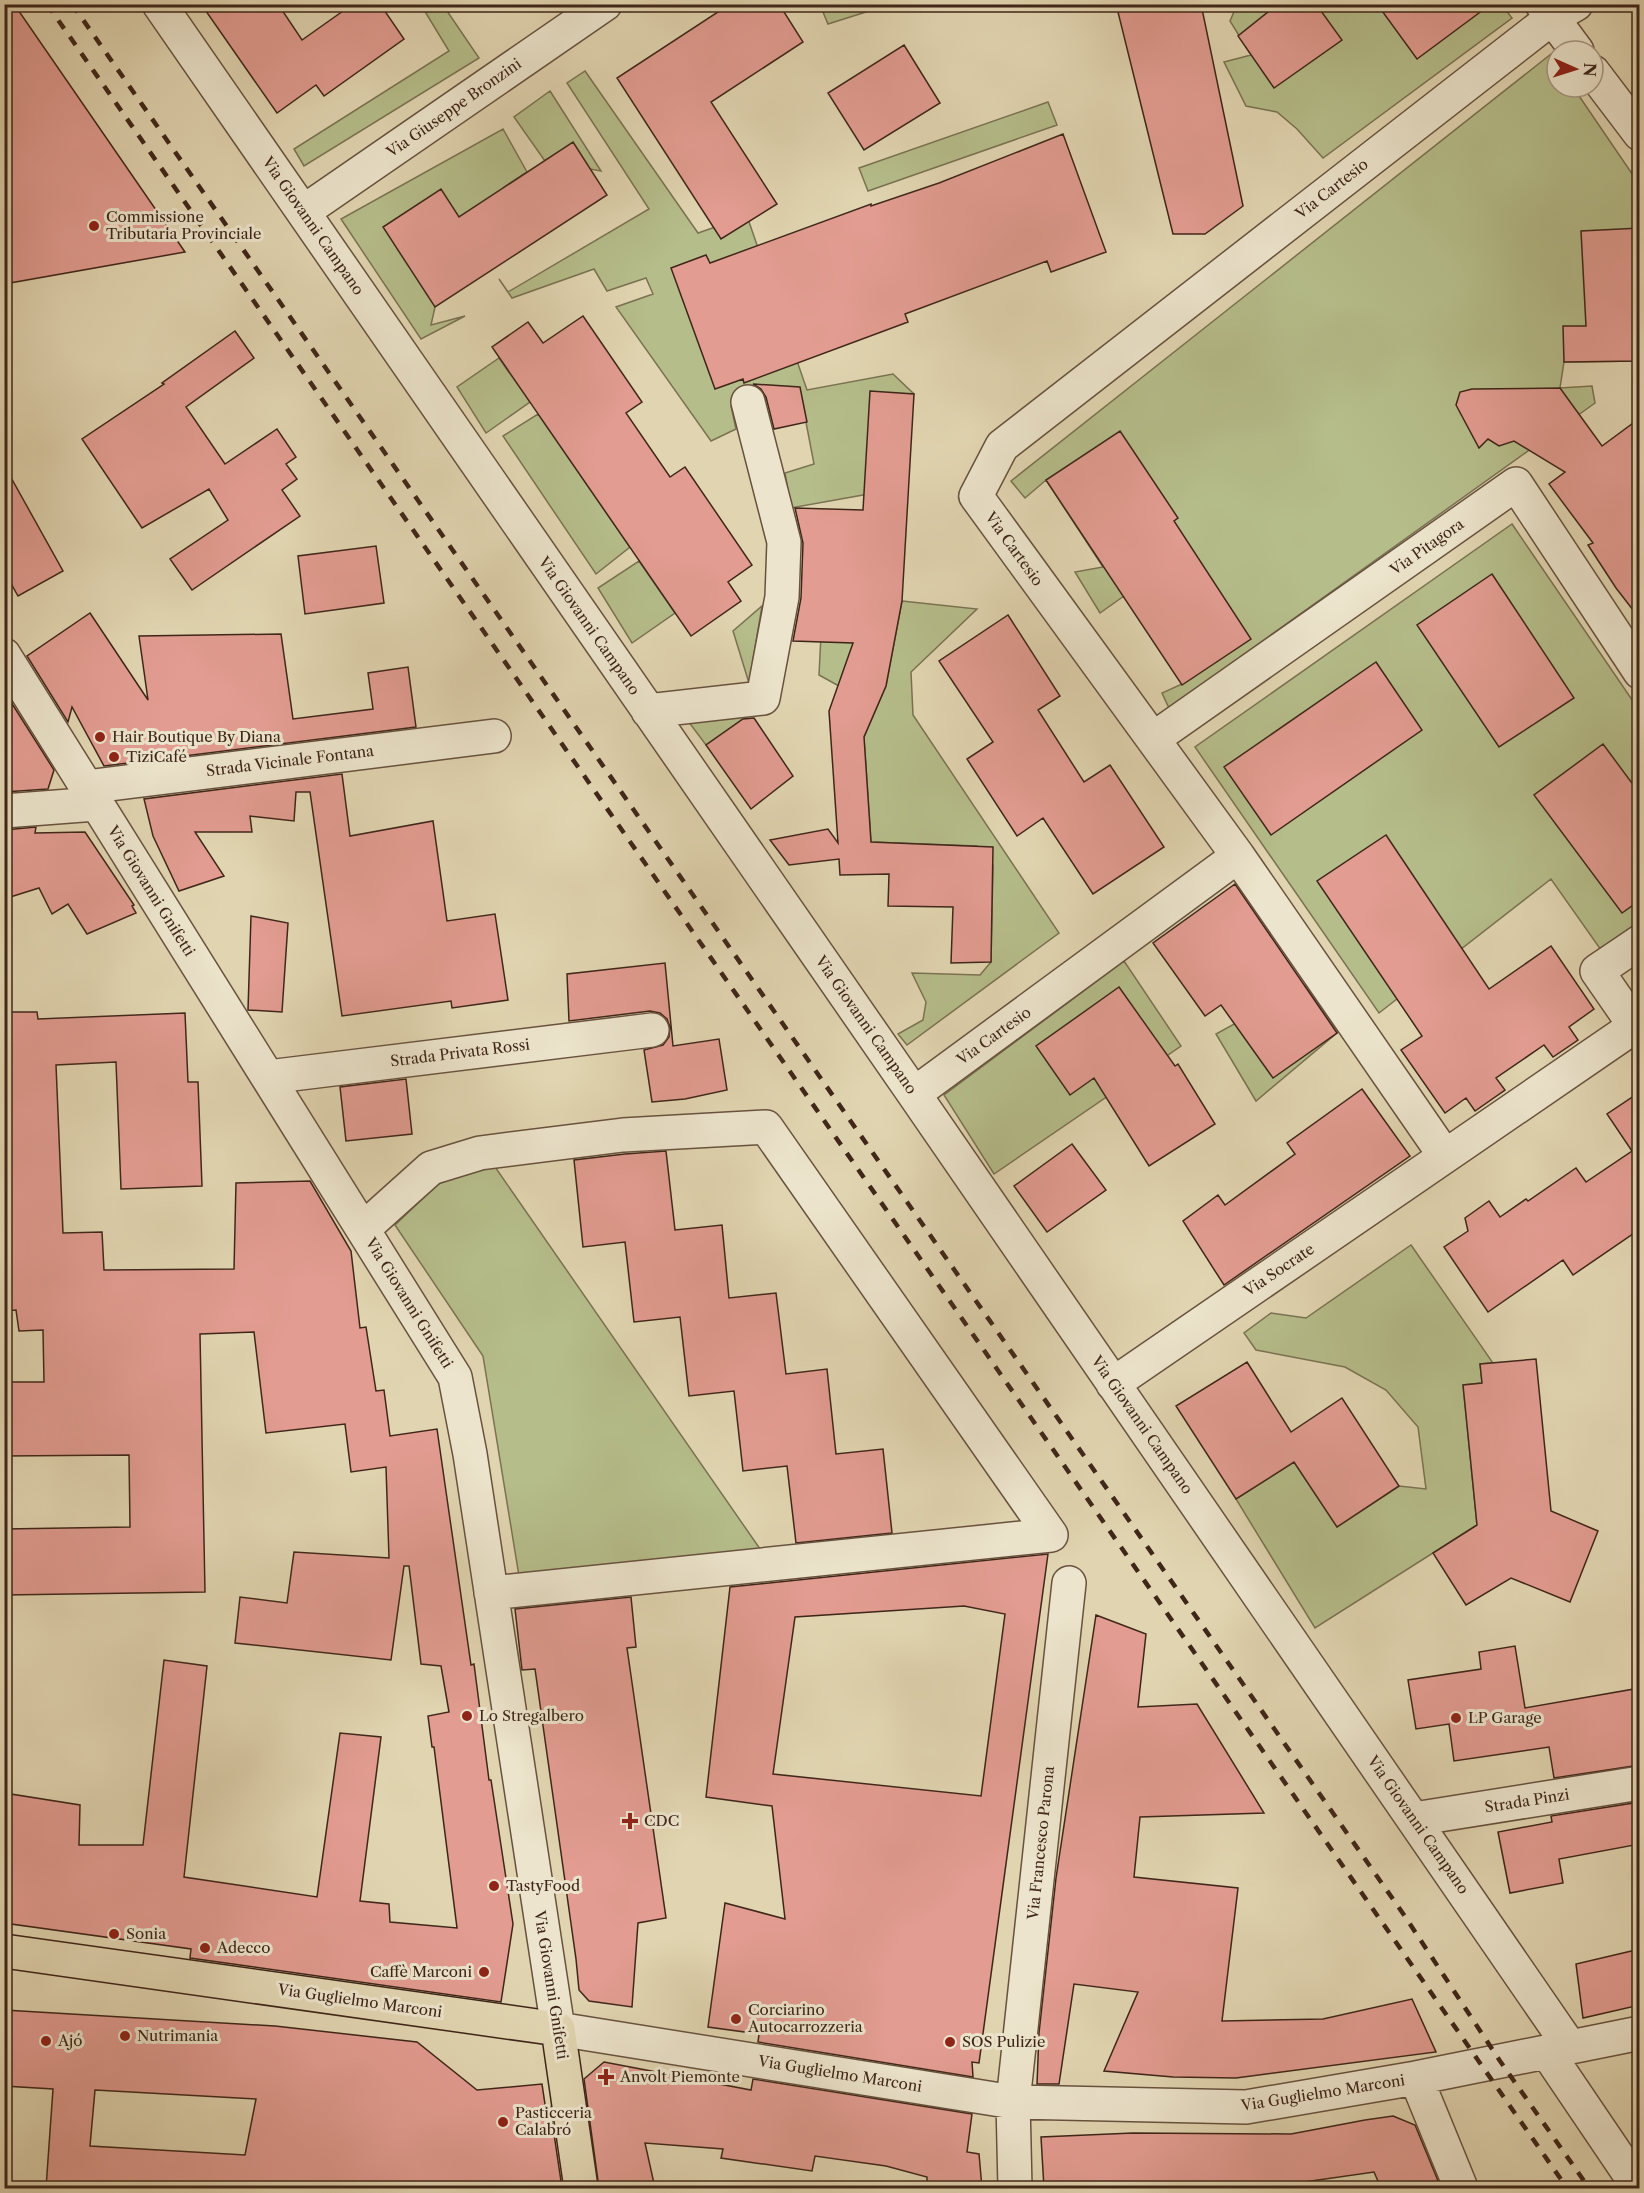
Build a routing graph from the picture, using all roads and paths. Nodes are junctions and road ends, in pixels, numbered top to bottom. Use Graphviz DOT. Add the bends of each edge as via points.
graph roads {
  1 [pos="159,4"];
  2 [pos="605,4"];
  3 [pos="1557,9"];
  4 [pos="573,14"];
  5 [pos="1571,39"];
  6 [pos="1605,88"];
  7 [pos="1640,134"];
  8 [pos="303,212"];
  9 [pos="748,402"];
  10 [pos="4,655"];
  11 [pos="1640,672"];
  12 [pos="648,711"];
  13 [pos="494,736"];
  14 [pos="1153,739"];
  15 [pos="91,795"];
  16 [pos="4,811"];
  17 [pos="1238,856"];
  18 [pos="1640,942"];
  19 [pos="652,1030"];
  20 [pos="268,1077"];
  21 [pos="914,1094"];
  22 [pos="1445,1156"];
  23 [pos="363,1229"];
  24 [pos="1113,1384"];
  25 [pos="1070,1583"];
  26 [pos="491,1593"];
  27 [pos="1640,1783"];
  28 [pos="1414,1819"];
  29 [pos="4,1951"];
  30 [pos="558,2029"];
  31 [pos="1640,2033"];
  32 [pos="1559,2050"];
  33 [pos="1416,2078"];
  34 [pos="1013,2102"];
  35 [pos="581,2188"];
  36 [pos="1016,2188"];
  37 [pos="1461,2188"];
  38 [pos="1639,2188"];
  1 -- 8 [label="street, Via Giovanni Campano"];
  2 -- 4 [label="street, Via Giuseppe Bronzini"];
  3 -- 5 [label="street"];
  3 -- 14 [label="street, Via Cartesio" via="1002,446 976,496"];
  4 -- 8 [label="street, Via Giuseppe Bronzini"];
  6 -- 7 [label="street"];
  8 -- 12 [label="street, Via Giovanni Campano"];
  9 -- 12 [label="street" via="784,542 783,597 763,698"];
  10 -- 15 [label="street, Via Giovanni Gnifetti"];
  11 -- 14 [label="street, Via Pitagora" via="1516,484"];
  12 -- 21 [label="street, Via Giovanni Campano"];
  13 -- 15 [label="street, Strada Vicinale Fontana"];
  14 -- 17 [label="street, Via Cartesio"];
  15 -- 16 [label="street, Strada Vicinale Fontana"];
  15 -- 20 [label="street, Via Giovanni Gnifetti"];
  17 -- 21 [label="street, Via Cartesio"];
  17 -- 22 [label="street"];
  18 -- 22 [label="street, Via Socrate" via="1597,971 1635,1026"];
  19 -- 20 [label="street, Strada Privata Rossi"];
  20 -- 23 [label="street, Via Giovanni Gnifetti"];
  21 -- 24 [label="street, Via Giovanni Campano"];
  22 -- 24 [label="street, Via Socrate"];
  23 -- 26 [label="street, Via Giovanni Gnifetti" via="455,1377"];
  23 -- 26 [label="street" via="431,1168 480,1153 623,1135 766,1127 1051,1535"];
  24 -- 28 [label="street, Via Giovanni Campano"];
  25 -- 34 [label="street, Via Francesco Parona"];
  26 -- 30 [label="street, Via Giovanni Gnifetti"];
  27 -- 28 [label="street, Strada Pinzi"];
  28 -- 32 [label="street, Via Giovanni Campano"];
  29 -- 30 [label="main road, Via Guglielmo Marconi"];
  30 -- 34 [label="street, Via Guglielmo Marconi"];
  30 -- 35 [label="main road, Via Giovanni Gnifetti"];
  31 -- 32 [label="street, Via Guglielmo Marconi"];
  32 -- 33 [label="street, Via Guglielmo Marconi"];
  32 -- 38 [label="street, Via Giovanni Campano"];
  33 -- 34 [label="street, Via Guglielmo Marconi" via="1246,2107"];
  33 -- 37 [label="street"];
  34 -- 36 [label="street, Via Francesco Parona"];
}
